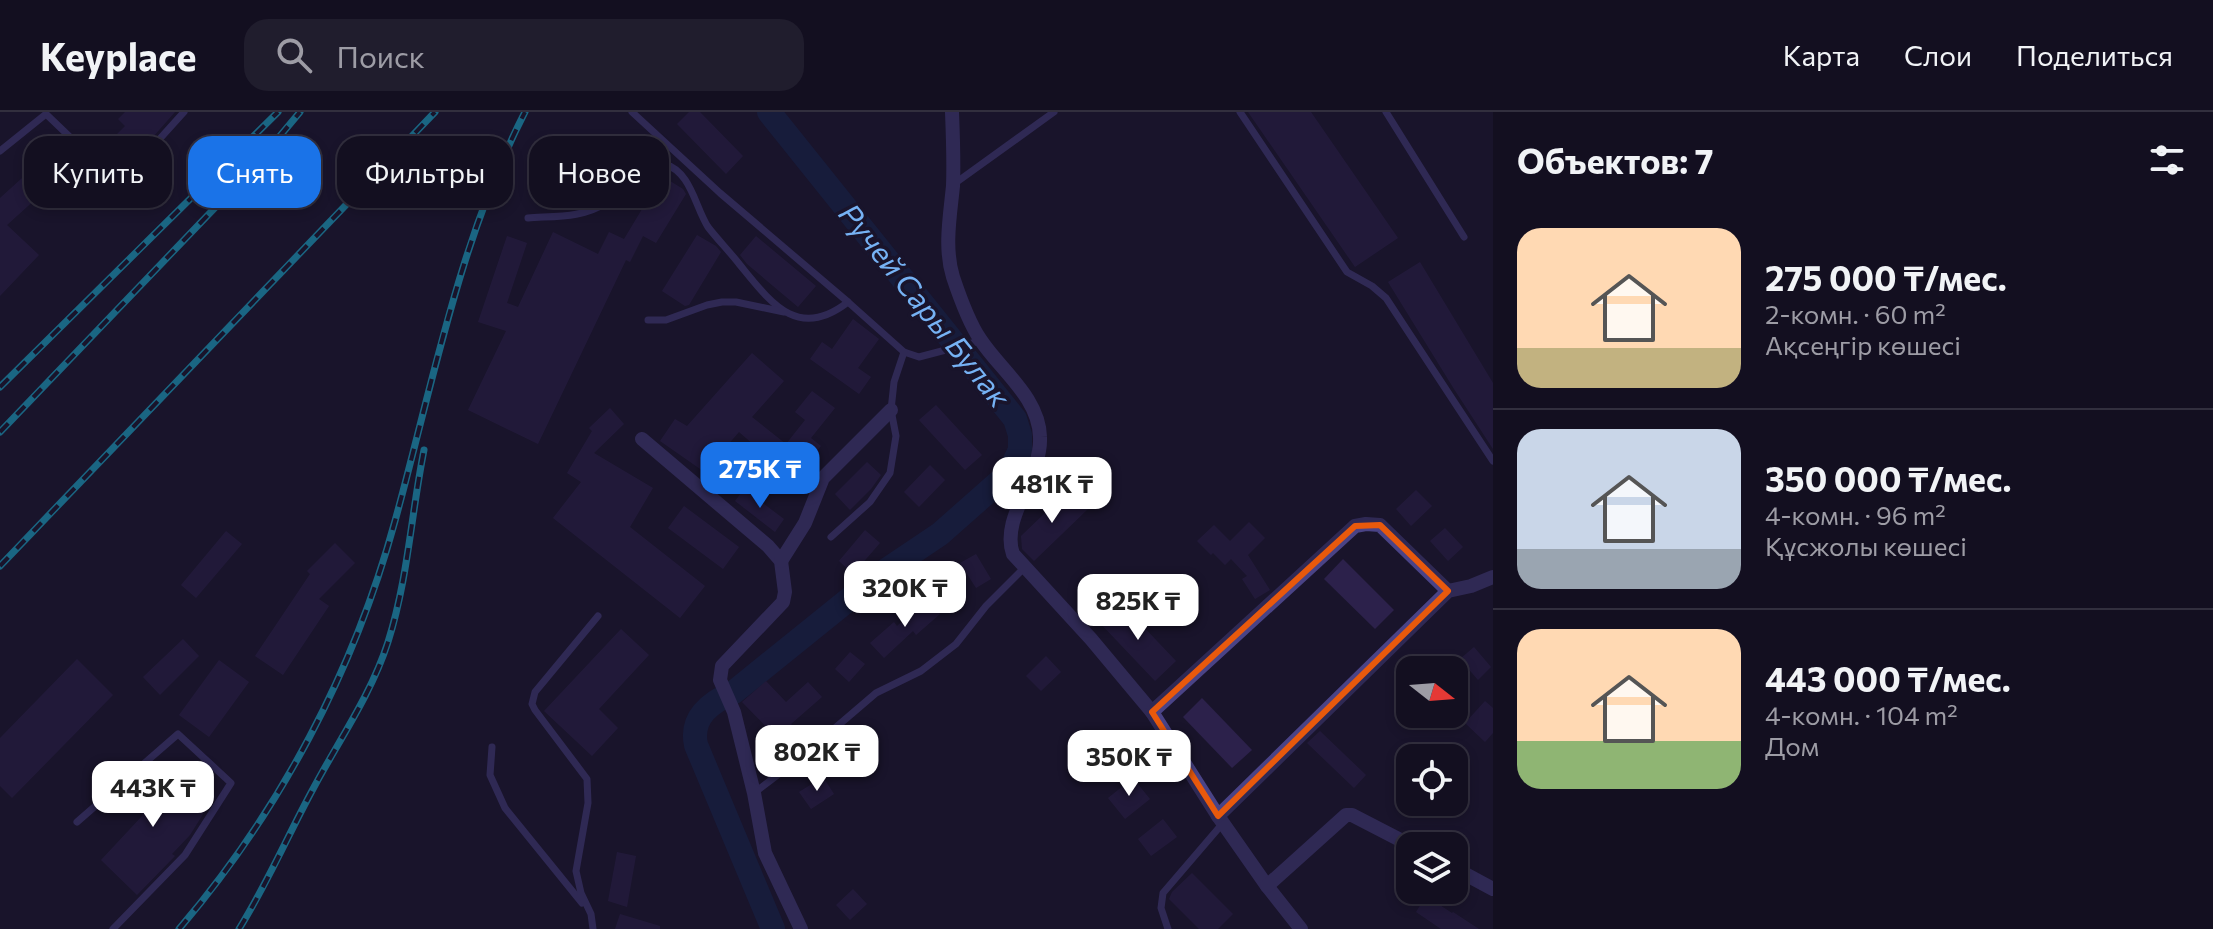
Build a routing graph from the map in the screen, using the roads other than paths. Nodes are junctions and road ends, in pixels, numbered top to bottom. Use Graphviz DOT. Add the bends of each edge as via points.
graph roads {
  1 [pos="184,112"];
  2 [pos="632,112"];
  3 [pos="952,112"];
  4 [pos="1054,112"];
  5 [pos="1240,112"];
  6 [pos="1386,112"];
  7 [pos="0,151"];
  8 [pos="953,185"];
  9 [pos="528,218"];
  10 [pos="1464,237"];
  11 [pos="848,302"];
  12 [pos="786,313"];
  13 [pos="648,320"];
  14 [pos="980,340"];
  15 [pos="904,352"];
  16 [pos="891,410"];
  17 [pos="642,439"];
  18 [pos="1493,461"];
  19 [pos="831,537"];
  20 [pos="781,561"];
  21 [pos="1024,568"];
  22 [pos="1493,577"];
  23 [pos="1448,591"];
  24 [pos="598,616"];
  25 [pos="1152,712"];
  26 [pos="492,747"];
  27 [pos="754,793"];
  28 [pos="1221,820"];
  29 [pos="77,822"];
  30 [pos="1396,838"];
  31 [pos="1468,876"];
  32 [pos="1267,886"];
  33 [pos="1493,889"];
  34 [pos="591,914"];
  35 [pos="113,929"];
  36 [pos="593,929"];
  37 [pos="801,929"];
  38 [pos="1168,929"];
  39 [pos="1301,929"];
  1 -- 7 [label="lane" via="119,184 46,114"];
  2 -- 11 [label="lane"];
  3 -- 8 [label="street"];
  4 -- 8 [label="lane"];
  5 -- 18 [label="lane" via="1347,272 1386,298"];
  6 -- 10 [label="lane"];
  8 -- 14 [label="street" via="948,231 952,274"];
  9 -- 12 [label="lane" via="589,211 645,166 668,165 687,184 707,226"];
  11 -- 12 [label="lane" via="817,318"];
  11 -- 15 [label="lane"];
  12 -- 13 [label="lane" via="722,302 666,320"];
  14 -- 15 [label="lane" via="919,357"];
  14 -- 21 [label="street" via="1031,403 1040,437 1036,467 1009,544"];
  15 -- 16 [label="lane"];
  16 -- 19 [label="lane" via="896,436 890,473 870,502"];
  16 -- 20 [label="street" via="823,478 805,523"];
  17 -- 20 [label="street"];
  20 -- 27 [label="street" via="783,602 722,666 720,680 734,712"];
  21 -- 25 [label="street"];
  21 -- 27 [label="lane" via="956,644 921,671 876,693"];
  22 -- 23 [label="street"];
  23 -- 25 [label="street" via="1380,525 1355,526"];
  23 -- 28 [label="street"];
  24 -- 34 [label="lane" via="535,692 532,704 587,779 576,871"];
  25 -- 28 [label="street"];
  26 -- 34 [label="lane" via="490,775 505,808"];
  27 -- 37 [label="street" via="765,853"];
  28 -- 32 [label="street"];
  28 -- 38 [label="lane" via="1163,893 1161,908"];
  29 -- 35 [label="lane" via="178,734 231,783 185,855"];
  30 -- 32 [label="street" via="1346,815"];
  31 -- 33 [label="street"];
  32 -- 39 [label="street"];
  34 -- 36 [label="lane"];
}
